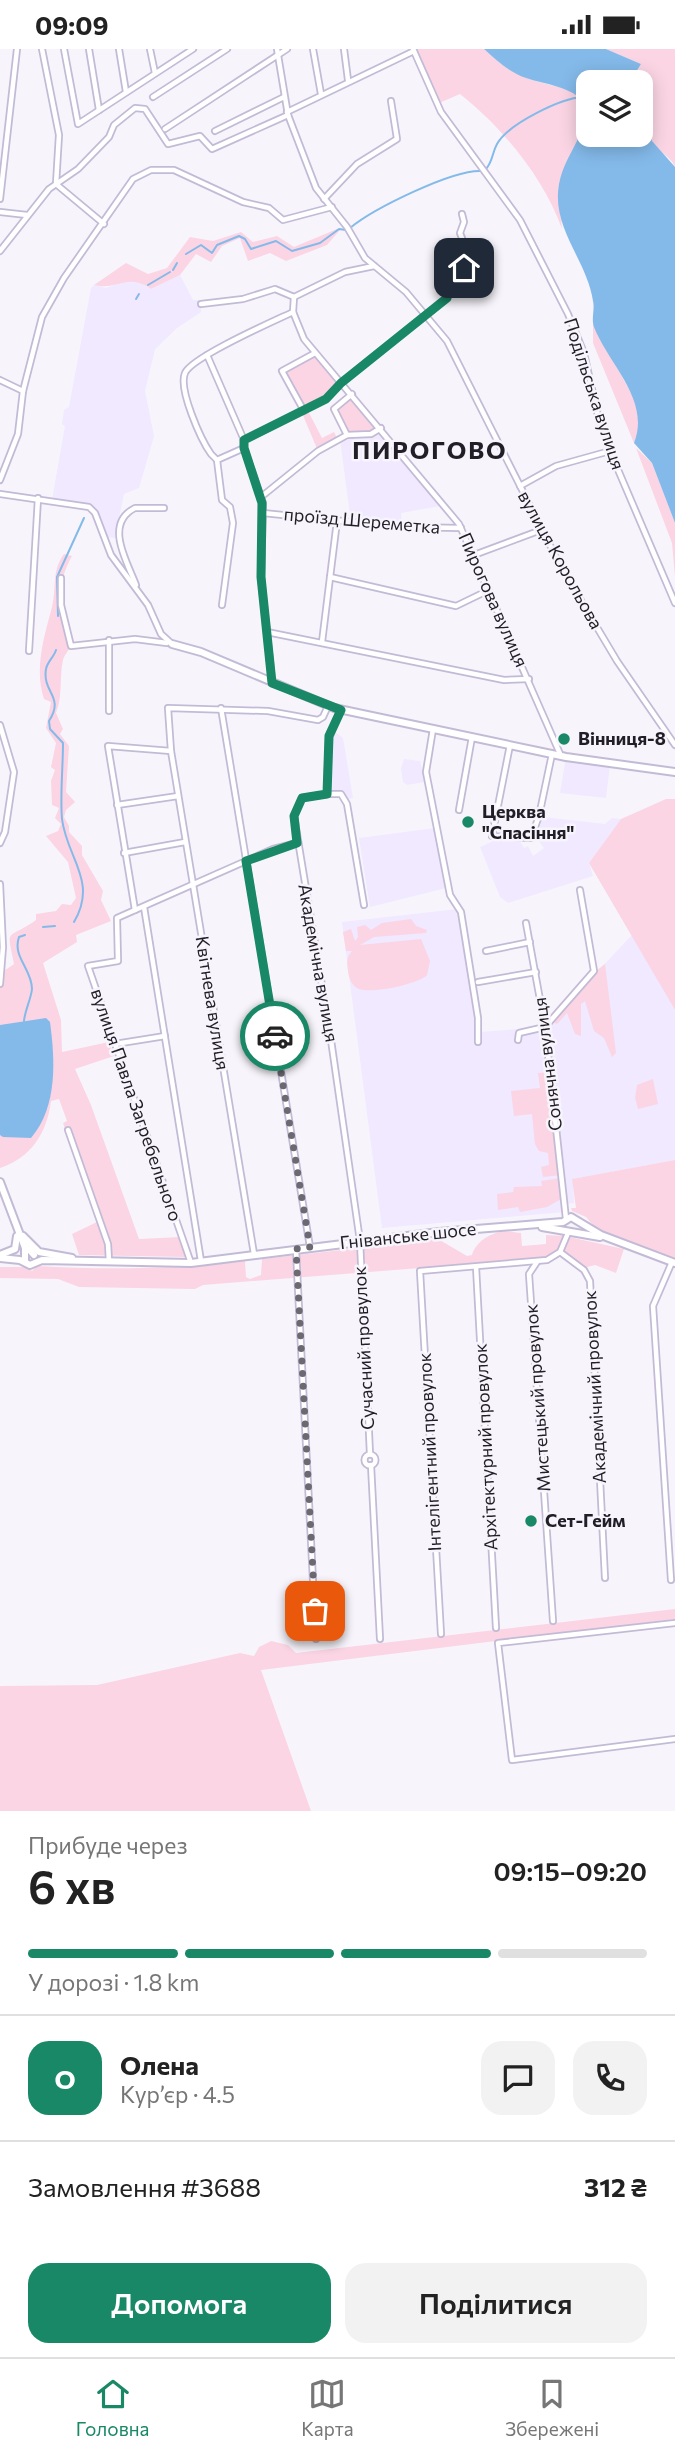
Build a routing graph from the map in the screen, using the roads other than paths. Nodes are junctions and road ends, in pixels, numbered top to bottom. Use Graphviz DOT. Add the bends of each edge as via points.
graph roads {
  1 [pos="17,49"];
  2 [pos="42,49"];
  3 [pos="64,49"];
  4 [pos="89,49"];
  5 [pos="119,49"];
  6 [pos="150,49"];
  7 [pos="193,49"];
  8 [pos="227,49"];
  9 [pos="276,49"];
  10 [pos="287,49"];
  11 [pos="313,49"];
  12 [pos="344,49"];
  13 [pos="414,50"];
  14 [pos="187,51"];
  15 [pos="278,56"];
  16 [pos="155,73"];
  17 [pos="348,80"];
  18 [pos="127,92"];
  19 [pos="321,94"];
  20 [pos="153,97"];
  21 [pos="284,97"];
  22 [pos="391,101"];
  23 [pos="99,110"];
  24 [pos="287,113"];
  25 [pos="165,129"];
  26 [pos="215,131"];
  27 [pos="56,184"];
  28 [pos="0,199"];
  29 [pos="324,199"];
  30 [pos="332,207"];
  31 [pos="0,212"];
  32 [pos="462,214"];
  33 [pos="27,215"];
  34 [pos="104,224"];
  35 [pos="0,251"];
  36 [pos="374,266"];
  37 [pos="294,297"];
  38 [pos="201,304"];
  39 [pos="293,312"];
  40 [pos="427,316"];
  41 [pos="315,353"];
  42 [pos="207,355"];
  43 [pos="0,380"];
  44 [pos="341,383"];
  45 [pos="23,391"];
  46 [pos="352,394"];
  47 [pos="304,411"];
  48 [pos="381,428"];
  49 [pos="346,435"];
  50 [pos="244,440"];
  51 [pos="244,448"];
  52 [pos="610,451"];
  53 [pos="217,460"];
  54 [pos="0,480"];
  55 [pos="520,486"];
  56 [pos="0,493"];
  57 [pos="261,497"];
  58 [pos="38,498"];
  59 [pos="164,508"];
  60 [pos="263,513"];
  61 [pos="337,521"];
  62 [pos="462,528"];
  63 [pos="541,530"];
  64 [pos="474,555"];
  65 [pos="330,577"];
  66 [pos="61,578"];
  67 [pos="137,590"];
  68 [pos="489,590"];
  69 [pos="675,603"];
  70 [pos="222,605"];
  71 [pos="267,632"];
  72 [pos="109,640"];
  73 [pos="322,642"];
  74 [pos="172,644"];
  75 [pos="29,651"];
  76 [pos="528,680"];
  77 [pos="272,683"];
  78 [pos="328,706"];
  79 [pos="221,708"];
  80 [pos="341,710"];
  81 [pos="109,711"];
  82 [pos="0,725"];
  83 [pos="433,729"];
  84 [pos="472,737"];
  85 [pos="675,744"];
  86 [pos="509,745"];
  87 [pos="171,751"];
  88 [pos="552,754"];
  89 [pos="561,756"];
  90 [pos="675,772"];
  91 [pos="327,794"];
  92 [pos="178,796"];
  93 [pos="117,805"];
  94 [pos="459,810"];
  95 [pos="185,842"];
  96 [pos="0,843"];
  97 [pos="297,843"];
  98 [pos="124,853"];
  99 [pos="246,861"];
  100 [pos="0,884"];
  101 [pos="192,884"];
  102 [pos="580,890"];
  103 [pos="1,905"];
  104 [pos="364,905"];
  105 [pos="144,906"];
  106 [pos="135,910"];
  107 [pos="526,923"];
  108 [pos="530,941"];
  109 [pos="486,951"];
  110 [pos="536,972"];
  111 [pos="478,982"];
  112 [pos="0,985"];
  113 [pos="545,1027"];
  114 [pos="165,1036"];
  115 [pos="518,1040"];
  116 [pos="478,1042"];
  117 [pos="115,1044"];
  118 [pos="68,1131"];
  119 [pos="0,1181"];
  120 [pos="568,1219"];
  121 [pos="579,1223"];
  122 [pos="16,1224"];
  123 [pos="519,1226"];
  124 [pos="569,1233"];
  125 [pos="360,1241"];
  126 [pos="622,1243"];
  127 [pos="310,1247"];
  128 [pos="296,1249"];
  129 [pos="560,1252"];
  130 [pos="254,1254"];
  131 [pos="0,1257"];
  132 [pos="29,1257"];
  133 [pos="72,1258"];
  134 [pos="201,1261"];
  135 [pos="88,1262"];
  136 [pos="109,1262"];
  137 [pos="537,1262"];
  138 [pos="191,1263"];
  139 [pos="674,1263"];
  140 [pos="476,1267"];
  141 [pos="605,1578"];
  142 [pos="671,1580"];
  143 [pos="553,1621"];
  144 [pos="675,1623"];
  145 [pos="496,1628"];
  146 [pos="441,1634"];
  147 [pos="316,1639"];
  148 [pos="380,1639"];
  149 [pos="675,1739"];
  1 -- 28 [label="street"];
  2 -- 27 [label="street" via="59,135"];
  3 -- 23 [label="street" via="78,124"];
  4 -- 23 [label="street"];
  5 -- 18 [label="street"];
  6 -- 16 [label="street"];
  7 -- 14 [label="street"];
  8 -- 20 [label="street"];
  9 -- 15 [label="street, вулиця Корольова"];
  10 -- 15 [label="street"];
  11 -- 19 [label="street"];
  12 -- 17 [label="street"];
  13 -- 17 [label="street"];
  13 -- 52 [label="street, Подільська вулиця" via="440,112 520,220 568,314 584,353"];
  14 -- 16 [label="street"];
  15 -- 21 [label="street, вулиця Корольова"];
  15 -- 25 [label="street"];
  16 -- 18 [label="street"];
  17 -- 19 [label="street"];
  18 -- 23 [label="street"];
  19 -- 24 [label="street"];
  21 -- 24 [label="street, вулиця Корольова"];
  21 -- 26 [label="street"];
  22 -- 29 [label="street" via="397,139 357,164"];
  24 -- 27 [label="street" via="212,149 200,136 168,144 146,111 137,107 116,123 78,169"];
  24 -- 29 [label="street, вулиця Корольова" via="309,175"];
  27 -- 33 [label="street"];
  27 -- 34 [label="street"];
  29 -- 30 [label="street, вулиця Корольова"];
  30 -- 34 [label="street" via="283,220 269,208 243,202 179,172 156,169 131,181"];
  30 -- 36 [label="street, вулиця Корольова"];
  31 -- 33 [label="street"];
  32 -- 40 [label="street" via="460,233 468,248 466,264 453,277 448,296"];
  33 -- 35 [label="street"];
  34 -- 45 [label="street" via="64,278 43,317"];
  36 -- 37 [label="street" via="345,272"];
  36 -- 40 [label="street, вулиця Корольова" via="407,292"];
  37 -- 38 [label="street" via="272,289 243,299"];
  37 -- 39 [label="street, Пирогова вулиця"];
  39 -- 41 [label="street, Пирогова вулиця"];
  39 -- 42 [label="street"];
  40 -- 44 [label="street"];
  40 -- 55 [label="street, вулиця Корольова" via="450,345"];
  41 -- 44 [label="street, Пирогова вулиця"];
  41 -- 47 [label="street" via="282,371"];
  42 -- 50 [label="street"];
  42 -- 53 [label="street" via="188,368 183,385 208,450"];
  43 -- 45 [label="street"];
  44 -- 46 [label="street, Пирогова вулиця"];
  44 -- 47 [label="street" via="326,399"];
  45 -- 54 [label="street" via="18,434"];
  46 -- 48 [label="street, Пирогова вулиця"];
  46 -- 49 [label="street" via="334,409"];
  47 -- 50 [label="street"];
  48 -- 49 [label="street" via="371,434"];
  48 -- 62 [label="street, Пирогова вулиця"];
  49 -- 57 [label="street" via="318,450"];
  50 -- 51 [label="street"];
  51 -- 53 [label="street"];
  51 -- 57 [label="street"];
  52 -- 55 [label="street" via="556,466"];
  52 -- 69 [label="street, Подільська вулиця"];
  53 -- 70 [label="street" via="222,500 230,507 233,523"];
  55 -- 63 [label="street, вулиця Корольова"];
  56 -- 58 [label="street"];
  57 -- 60 [label="street"];
  58 -- 67 [label="street" via="89,507 111,555"];
  58 -- 75 [label="street"];
  59 -- 67 [label="street" via="135,508 123,521 120,548"];
  60 -- 61 [label="street, проїзд Шереметка"];
  60 -- 71 [label="street" via="260,565"];
  61 -- 62 [label="street, проїзд Шереметка"];
  61 -- 65 [label="street"];
  62 -- 64 [label="street, Пирогова вулиця"];
  63 -- 64 [label="street"];
  63 -- 85 [label="street, вулиця Корольова" via="617,661"];
  64 -- 68 [label="street, Пирогова вулиця"];
  65 -- 68 [label="street" via="456,606"];
  65 -- 73 [label="street"];
  66 -- 72 [label="street" via="61,605 70,644"];
  67 -- 74 [label="street" via="161,635"];
  68 -- 76 [label="street, Пирогова вулиця"];
  71 -- 73 [label="street"];
  71 -- 77 [label="street"];
  72 -- 74 [label="street"];
  72 -- 81 [label="street"];
  73 -- 76 [label="street" via="504,680"];
  74 -- 77 [label="main road"];
  76 -- 89 [label="street, Пирогова вулиця"];
  77 -- 78 [label="main road"];
  78 -- 79 [label="street" via="318,720"];
  78 -- 80 [label="main road"];
  79 -- 87 [label="street, Квітнева вулиця" via="168,708"];
  79 -- 99 [label="street"];
  80 -- 83 [label="main road"];
  80 -- 91 [label="street" via="329,736"];
  82 -- 96 [label="street" via="14,772"];
  83 -- 84 [label="main road"];
  83 -- 116 [label="street" via="426,772 450,895 461,912"];
  84 -- 86 [label="main road"];
  84 -- 94 [label="street"];
  86 -- 88 [label="main road"];
  86 -- 88 [label="street" via="492,836 531,838"];
  87 -- 92 [label="street, Квітнева вулиця"];
  87 -- 93 [label="street" via="108,746"];
  88 -- 89 [label="main road"];
  89 -- 90 [label="main road"];
  91 -- 97 [label="street, Академічна вулиця" via="302,798 295,809"];
  91 -- 104 [label="street" via="341,794 347,804"];
  92 -- 93 [label="street"];
  92 -- 95 [label="street, Квітнева вулиця"];
  93 -- 98 [label="street"];
  95 -- 98 [label="street"];
  95 -- 101 [label="street, Квітнева вулиця"];
  97 -- 99 [label="street, вулиця Павла Загребельного"];
  97 -- 125 [label="street, Академічна вулиця"];
  98 -- 106 [label="street"];
  99 -- 101 [label="street, вулиця Павла Загребельного"];
  99 -- 127 [label="street"];
  100 -- 103 [label="street"];
  101 -- 105 [label="street, вулиця Павла Загребельного"];
  101 -- 130 [label="street, Квітнева вулиця"];
  102 -- 113 [label="street" via="594,969"];
  103 -- 112 [label="street"];
  105 -- 106 [label="street, вулиця Павла Загребельного"];
  105 -- 114 [label="street"];
  106 -- 117 [label="street, вулиця Павла Загребельного" via="117,918 117,963 88,966"];
  107 -- 108 [label="street, Сонячна вулиця"];
  108 -- 109 [label="street"];
  108 -- 110 [label="street, Сонячна вулиця"];
  110 -- 111 [label="street"];
  110 -- 113 [label="street, Сонячна вулиця"];
  113 -- 115 [label="street" via="519,1033"];
  113 -- 120 [label="street, Сонячна вулиця"];
  114 -- 117 [label="street"];
  114 -- 134 [label="street"];
  117 -- 138 [label="street, вулиця Павла Загребельного"];
  118 -- 136 [label="street" via="108,1244"];
  119 -- 122 [label="main road"];
  120 -- 121 [label="main road, Гніванське шосе"];
  120 -- 123 [label="main road, Гніванське шосе"];
  120 -- 124 [label="main road"];
  121 -- 124 [label="main road" via="579,1230"];
  121 -- 126 [label="main road, Гніванське шосе"];
  122 -- 131 [label="main road" via="17,1246"];
  122 -- 132 [label="main road"];
  122 -- 133 [label="main road" via="35,1250"];
  123 -- 124 [label="main road, Гніванське шосе"];
  123 -- 125 [label="main road, Гніванське шосе"];
  124 -- 126 [label="main road, Гніванське шосе"];
  124 -- 129 [label="street"];
  125 -- 127 [label="main road, Гніванське шосе"];
  125 -- 148 [label="street, Сучасний провулок" via="370,1454 365,1460 371,1465"];
  126 -- 139 [label="main road, Гніванське шосе"];
  127 -- 128 [label="main road, Гніванське шосе"];
  128 -- 130 [label="main road, Гніванське шосе"];
  128 -- 147 [label="street"];
  129 -- 137 [label="street"];
  129 -- 141 [label="street, Академічний провулок" via="584,1270 590,1281"];
  130 -- 134 [label="main road, Гніванське шосе"];
  131 -- 132 [label="main road"];
  132 -- 133 [label="main road, Гніванське шосе"];
  132 -- 135 [label="main road, Гніванське шосе"];
  133 -- 135 [label="main road, Гніванське шосе"];
  134 -- 138 [label="main road, Гніванське шосе"];
  135 -- 136 [label="main road, Гніванське шосе"];
  136 -- 138 [label="main road, Гніванське шосе"];
  137 -- 140 [label="street"];
  137 -- 143 [label="street, Мистецький провулок" via="529,1274"];
  139 -- 142 [label="street" via="653,1306"];
  140 -- 145 [label="street, Архітектурний провулок"];
  140 -- 146 [label="street, Інтелігентний провулок" via="420,1271"];
  144 -- 149 [label="street" via="498,1643 512,1760"];
}
